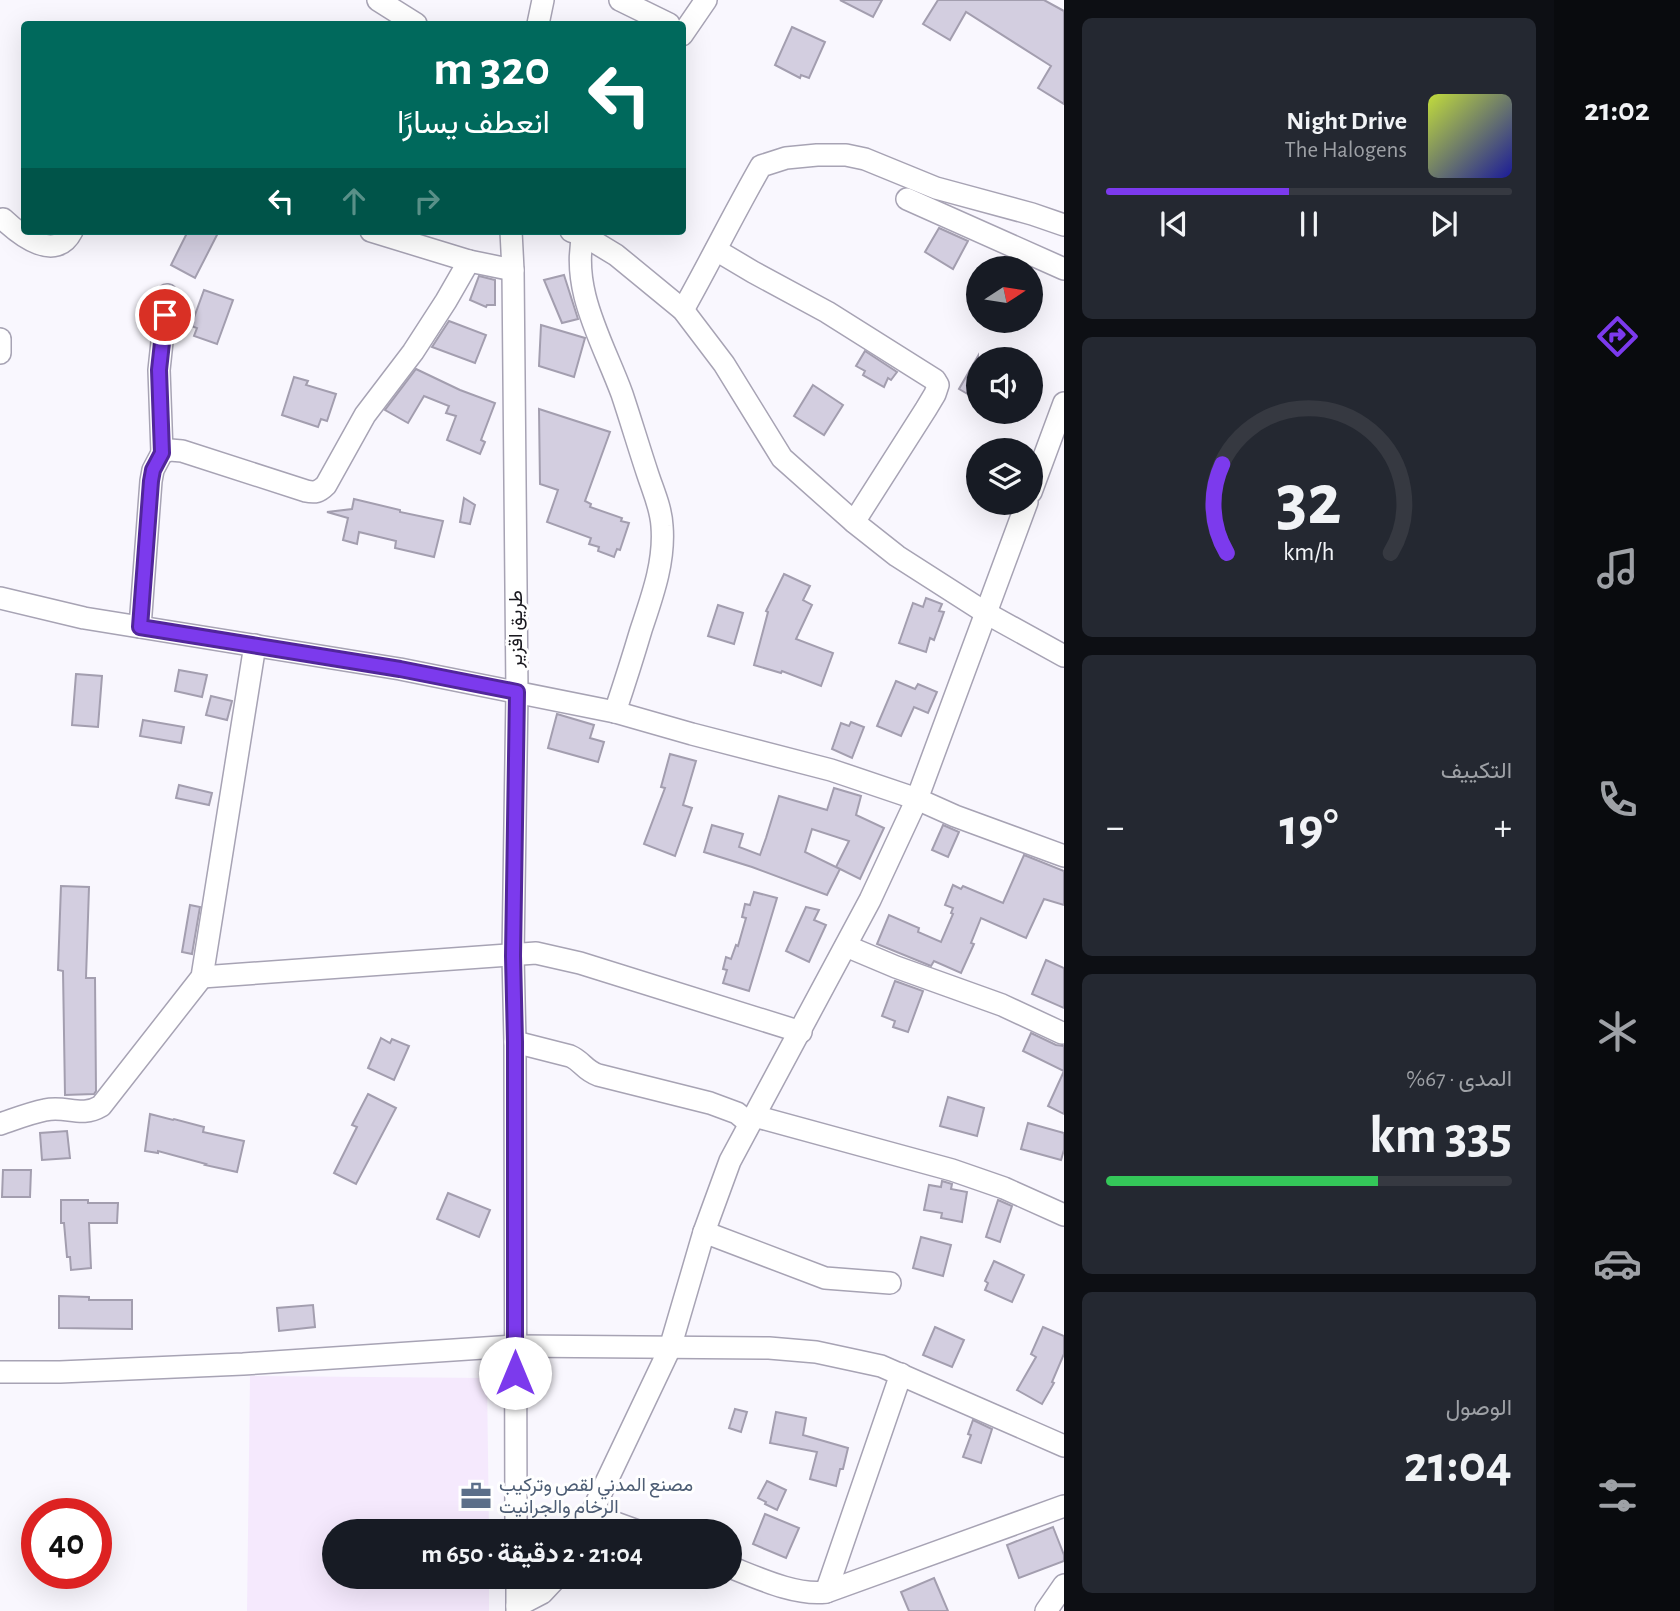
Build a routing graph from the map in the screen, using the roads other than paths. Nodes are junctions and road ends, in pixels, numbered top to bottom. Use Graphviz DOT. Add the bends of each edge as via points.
graph roads {
  1 [pos="378,0"];
  2 [pos="543,0"];
  3 [pos="620,0"];
  4 [pos="706,0"];
  5 [pos="411,21"];
  6 [pos="539,21"];
  7 [pos="661,21"];
  8 [pos="686,24"];
  9 [pos="907,199"];
  10 [pos="3,219"];
  11 [pos="1064,225"];
  12 [pos="21,233"];
  13 [pos="24,235"];
  14 [pos="70,235"];
  15 [pos="384,235"];
  16 [pos="511,235"];
  17 [pos="579,235"];
  18 [pos="584,235"];
  19 [pos="716,250"];
  20 [pos="469,261"];
  21 [pos="1064,269"];
  22 [pos="513,270"];
  23 [pos="167,295"];
  24 [pos="683,310"];
  25 [pos="0,339"];
  26 [pos="0,353"];
  27 [pos="1064,403"];
  28 [pos="162,453"];
  29 [pos="1043,460"];
  30 [pos="1022,515"];
  31 [pos="854,523"];
  32 [pos="0,598"];
  33 [pos="986,612"];
  34 [pos="140,627"];
  35 [pos="255,645"];
  36 [pos="1064,656"];
  37 [pos="517,692"];
  38 [pos="615,712"];
  39 [pos="917,799"];
  40 [pos="1064,856"];
  41 [pos="846,946"];
  42 [pos="513,956"];
  43 [pos="202,977"];
  44 [pos="801,1032"];
  45 [pos="1062,1033"];
  46 [pos="515,1042"];
  47 [pos="752,1120"];
  48 [pos="0,1124"];
  49 [pos="1064,1215"];
  50 [pos="705,1232"];
  51 [pos="890,1283"];
  52 [pos="515,1346"];
  53 [pos="670,1348"];
  54 [pos="0,1372"];
  55 [pos="901,1374"];
  56 [pos="1064,1446"];
  57 [pos="1064,1506"];
  58 [pos="516,1519"];
  59 [pos="588,1519"];
  60 [pos="742,1571"];
  61 [pos="1064,1585"];
  62 [pos="517,1589"];
  63 [pos="546,1589"];
  64 [pos="826,1592"];
  65 [pos="517,1608"];
  66 [pos="1046,1611"];
  1 -- 5 [label="street"];
  2 -- 6 [label="street"];
  3 -- 7 [label="street"];
  4 -- 8 [label="street"];
  9 -- 21 [label="street"];
  10 -- 12 [label="street"];
  11 -- 19 [label="street" via="936,188 865,159 817,155 761,166"];
  13 -- 14 [label="street" via="56,246"];
  15 -- 20 [label="street"];
  16 -- 22 [label="street, طريق اقزير"];
  17 -- 38 [label="street" via="581,282 592,322 622,394 660,508 662,529 653,594"];
  18 -- 24 [label="street" via="617,255"];
  19 -- 24 [label="street"];
  19 -- 31 [label="street" via="827,312 938,385"];
  20 -- 22 [label="street"];
  20 -- 28 [label="street" via="413,352 365,415 321,490 306,491 182,451"];
  22 -- 37 [label="street, طريق اقزير"];
  23 -- 28 [label="street" via="159,370"];
  24 -- 31 [label="street" via="724,364 782,458"];
  25 -- 26 [label="street"];
  27 -- 29 [label="street"];
  28 -- 34 [label="street" via="151,481"];
  30 -- 33 [label="street"];
  31 -- 33 [label="street"];
  32 -- 34 [label="street"];
  33 -- 36 [label="street"];
  33 -- 39 [label="street"];
  34 -- 35 [label="street"];
  35 -- 37 [label="street"];
  35 -- 43 [label="street"];
  37 -- 38 [label="street"];
  37 -- 42 [label="street, طريق اقزير"];
  38 -- 39 [label="street" via="831,770"];
  39 -- 40 [label="street"];
  39 -- 41 [label="street"];
  41 -- 44 [label="street"];
  41 -- 45 [label="street" via="1002,1005"];
  42 -- 43 [label="street"];
  42 -- 44 [label="street" via="536,953 568,959"];
  42 -- 46 [label="street, طريق اقزير"];
  43 -- 48 [label="street" via="101,1106 82,1112 44,1110"];
  44 -- 47 [label="street"];
  46 -- 47 [label="street" via="576,1059 598,1075 710,1103"];
  46 -- 52 [label="street, طريق اقزير"];
  47 -- 49 [label="street" via="952,1170"];
  47 -- 50 [label="street" via="730,1161"];
  50 -- 51 [label="street" via="825,1278"];
  50 -- 53 [label="street"];
  52 -- 53 [label="street"];
  52 -- 54 [label="street" via="243,1364"];
  52 -- 58 [label="street, طريق اقزير"];
  53 -- 55 [label="street" via="816,1352"];
  53 -- 59 [label="street"];
  55 -- 56 [label="street"];
  55 -- 64 [label="street"];
  57 -- 64 [label="street"];
  60 -- 64 [label="street" via="799,1591"];
  61 -- 66 [label="street"];
  62 -- 65 [label="street"];
  63 -- 65 [label="street"];
}
